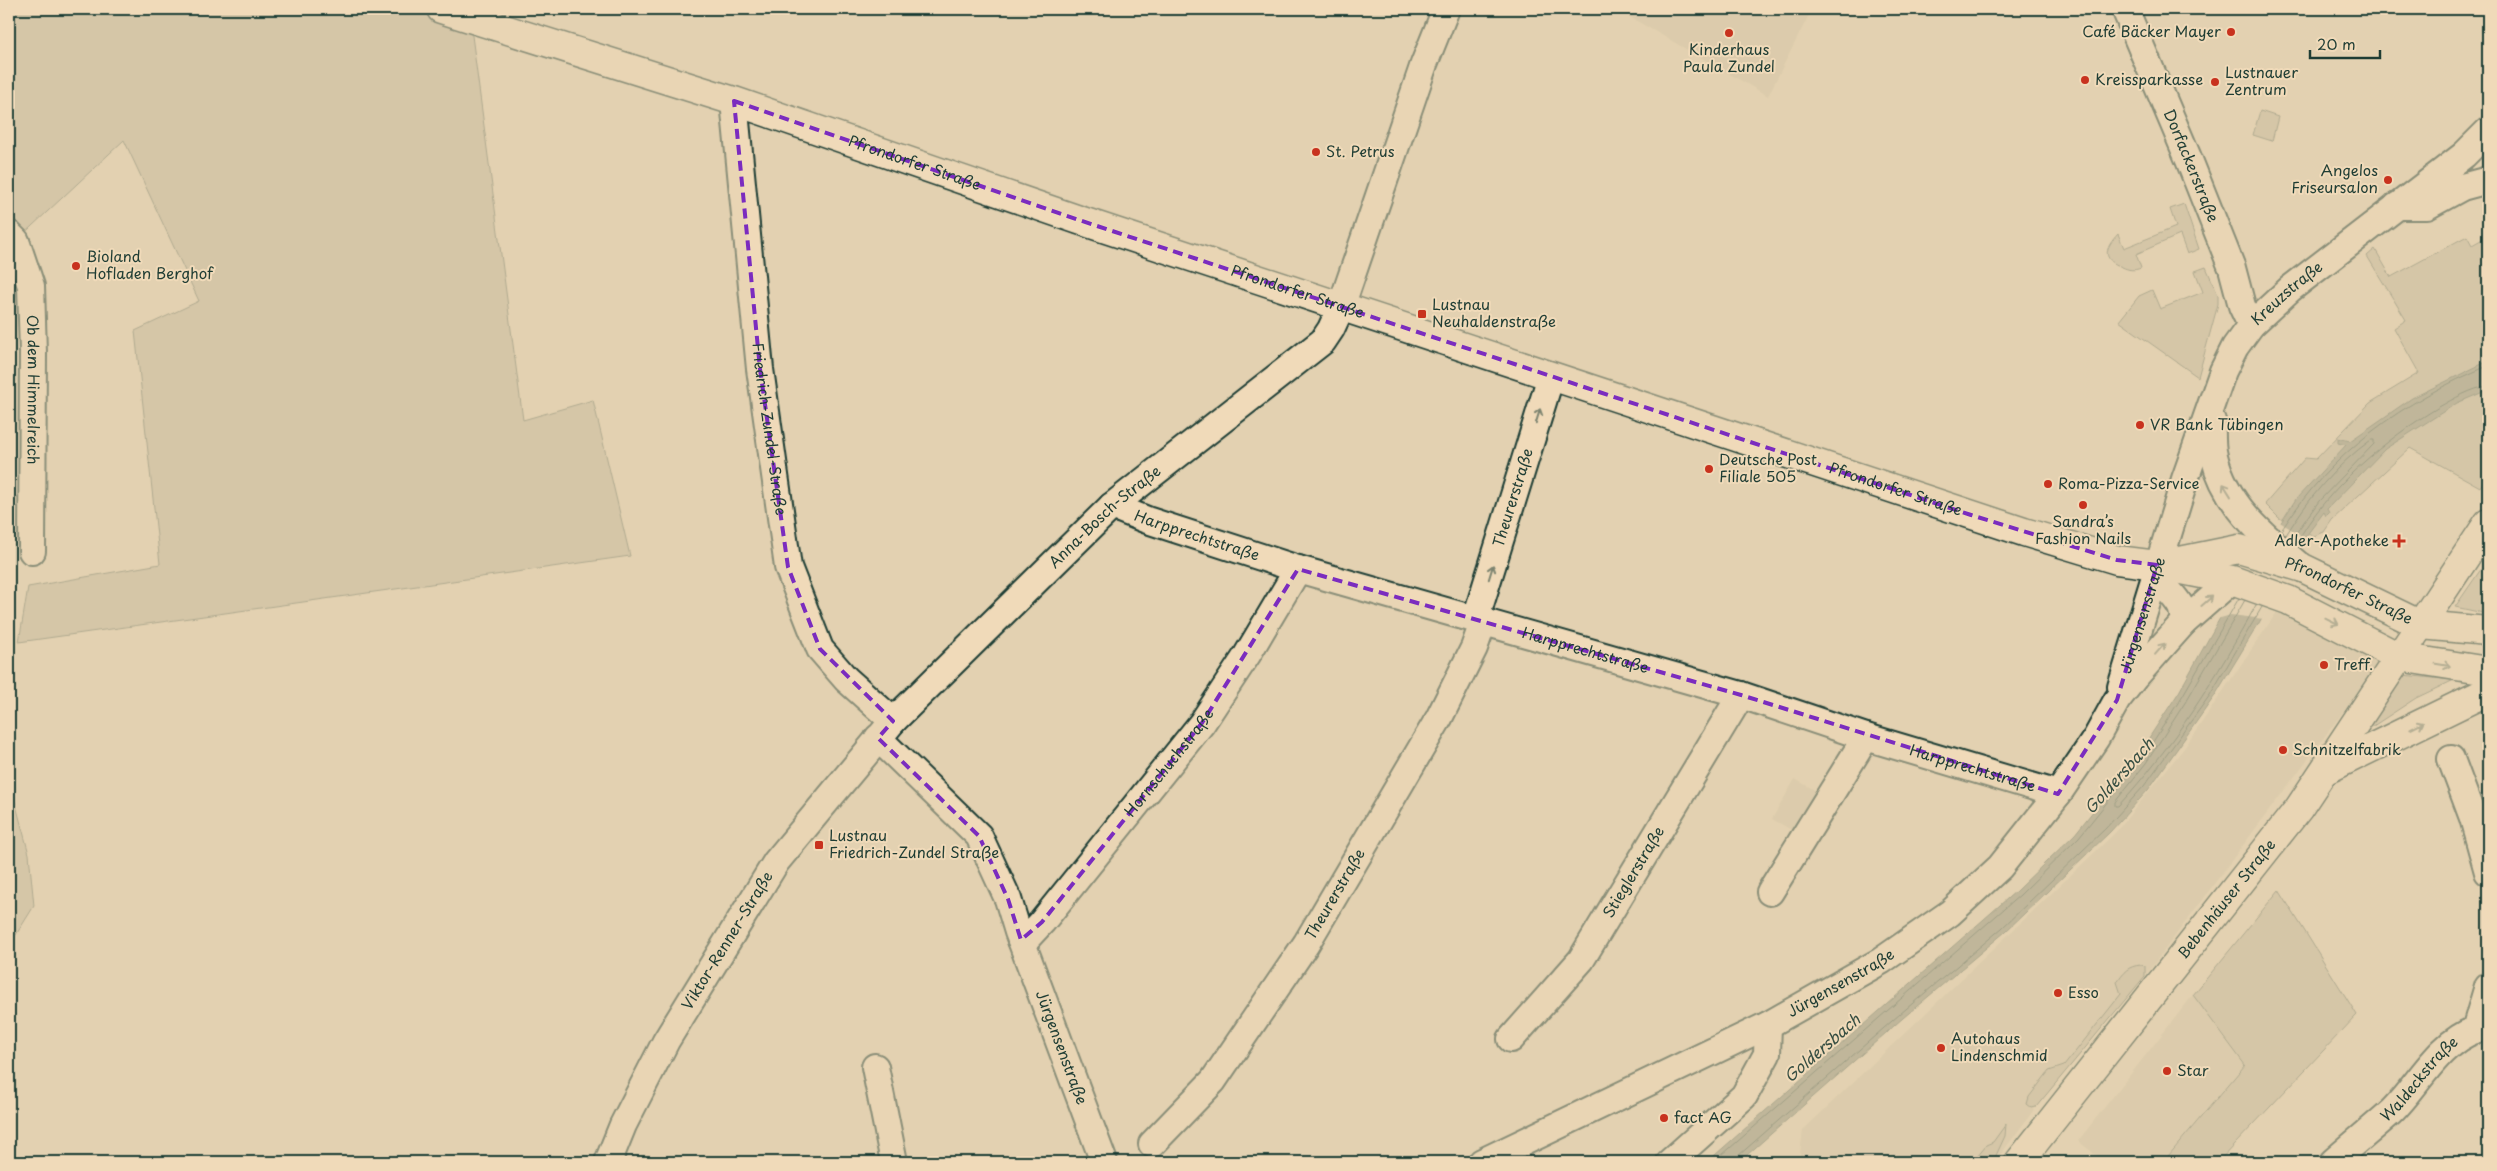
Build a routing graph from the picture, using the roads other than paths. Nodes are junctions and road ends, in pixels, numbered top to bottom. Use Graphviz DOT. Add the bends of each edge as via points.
graph roads {
  1 [pos="441,9"];
  2 [pos="1446,9"];
  3 [pos="2125,9"];
  4 [pos="734,101"];
  5 [pos="2488,131"];
  6 [pos="2488,180"];
  7 [pos="2397,206"];
  8 [pos="9,234"];
  9 [pos="1340,307"];
  10 [pos="2252,326"];
  11 [pos="1551,376"];
  12 [pos="2211,408"];
  13 [pos="1112,506"];
  14 [pos="2488,523"];
  15 [pos="2248,539"];
  16 [pos="32,551"];
  17 [pos="2158,565"];
  18 [pos="1298,568"];
  19 [pos="2232,580"];
  20 [pos="1480,619"];
  21 [pos="2183,623"];
  22 [pos="2421,625"];
  23 [pos="2488,631"];
  24 [pos="2399,658"];
  25 [pos="2488,671"];
  26 [pos="2488,691"];
  27 [pos="1741,695"];
  28 [pos="2117,700"];
  29 [pos="885,730"];
  30 [pos="1866,737"];
  31 [pos="2451,759"];
  32 [pos="2326,770"];
  33 [pos="2058,794"];
  34 [pos="2488,872"];
  35 [pos="1770,892"];
  36 [pos="1020,936"];
  37 [pos="2488,986"];
  38 [pos="1768,1025"];
  39 [pos="2482,1032"];
  40 [pos="1511,1039"];
  41 [pos="875,1067"];
  42 [pos="1152,1144"];
  43 [pos="608,1162"];
  44 [pos="894,1162"];
  45 [pos="1104,1162"];
  46 [pos="1482,1162"];
  47 [pos="1670,1162"];
  48 [pos="2019,1162"];
  49 [pos="2332,1162"];
  1 -- 4 [label="street, Pfrondorfer Straße"];
  2 -- 9 [label="street, Anna-Bosch-Straße"];
  3 -- 10 [label="street, Dorfackerstraße" via="2189,160"];
  4 -- 9 [label="street, Pfrondorfer Straße"];
  4 -- 29 [label="street, Friedrich-Zundel-Straße" via="760,369 788,567 820,649"];
  5 -- 7 [label="street, Kreuzstraße" via="2464,156"];
  6 -- 7 [label="street" via="2462,188 2426,206"];
  7 -- 10 [label="street, Kreuzstraße" via="2317,266"];
  8 -- 16 [label="street, Ob dem Himmelreich" via="16,241 31,286"];
  9 -- 11 [label="street, Pfrondorfer Straße"];
  9 -- 13 [label="street, Anna-Bosch-Straße" via="1331,329 1316,348"];
  10 -- 12 [label="street, Kreuzstraße" via="2235,347"];
  11 -- 17 [label="street, Pfrondorfer Straße" via="2091,553"];
  20 -- 11 [label="street, Theurerstraße, one-way"];
  15 -- 12 [label="street, Kreuzstraße, one-way" via="2213,454"];
  12 -- 17 [label="street, Kreuzstraße"];
  13 -- 18 [label="street, Harpprechtstraße"];
  13 -- 29 [label="street, Anna-Bosch-Straße"];
  14 -- 22 [label="street, Bebenhäuser Straße"];
  15 -- 17 [label="street, Pfrondorfer Straße"];
  15 -- 22 [label="street, Pfrondorfer Straße"];
  17 -- 19 [label="street, Pfrondorfer Straße"];
  17 -- 21 [label="street, Jürgensenstraße" via="2160,577 2180,604"];
  17 -- 28 [label="street, Jürgensenstraße"];
  18 -- 20 [label="street, Harpprechtstraße"];
  18 -- 36 [label="street, Hornschuchstraße" via="1202,723 1042,922"];
  21 -- 19 [label="street, Jürgensenstraße, one-way"];
  19 -- 24 [label="street, Pfrondorfer Straße, one-way" via="2288,600"];
  20 -- 27 [label="street, Harpprechtstraße"];
  20 -- 42 [label="street, Theurerstraße" via="1466,665 1439,718 1306,944 1213,1081"];
  28 -- 21 [label="street, Jürgensenstraße, one-way"];
  22 -- 23 [label="street"];
  22 -- 24 [label="street, Bebenhäuser Straße"];
  24 -- 25 [label="street, Pfrondorfer Straße, one-way"];
  24 -- 32 [label="street, Bebenhäuser Straße"];
  32 -- 26 [label="street, one-way"];
  27 -- 30 [label="street, Harpprechtstraße"];
  27 -- 40 [label="street, Stieglerstraße" via="1581,960"];
  28 -- 33 [label="street, Jürgensenstraße"];
  29 -- 36 [label="street, Friedrich-Zundel-Straße" via="979,836 1008,899"];
  29 -- 43 [label="street, Viktor-Renner-Straße" via="776,862 666,1041 623,1124"];
  30 -- 33 [label="street, Harpprechtstraße"];
  30 -- 35 [label="street"];
  31 -- 34 [label="street" via="2473,818"];
  32 -- 48 [label="street, Bebenhäuser Straße"];
  33 -- 38 [label="street, Jürgensenstraße" via="2000,867 1950,913 1881,960"];
  36 -- 45 [label="street, Jürgensenstraße"];
  37 -- 39 [label="street, Waldeckstraße"];
  38 -- 46 [label="street, Jürgensenstraße"];
  38 -- 47 [label="street" via="1767,1054 1744,1096"];
  39 -- 49 [label="street, Waldeckstraße" via="2464,1034 2448,1046 2392,1111"];
  41 -- 44 [label="street"];
}
